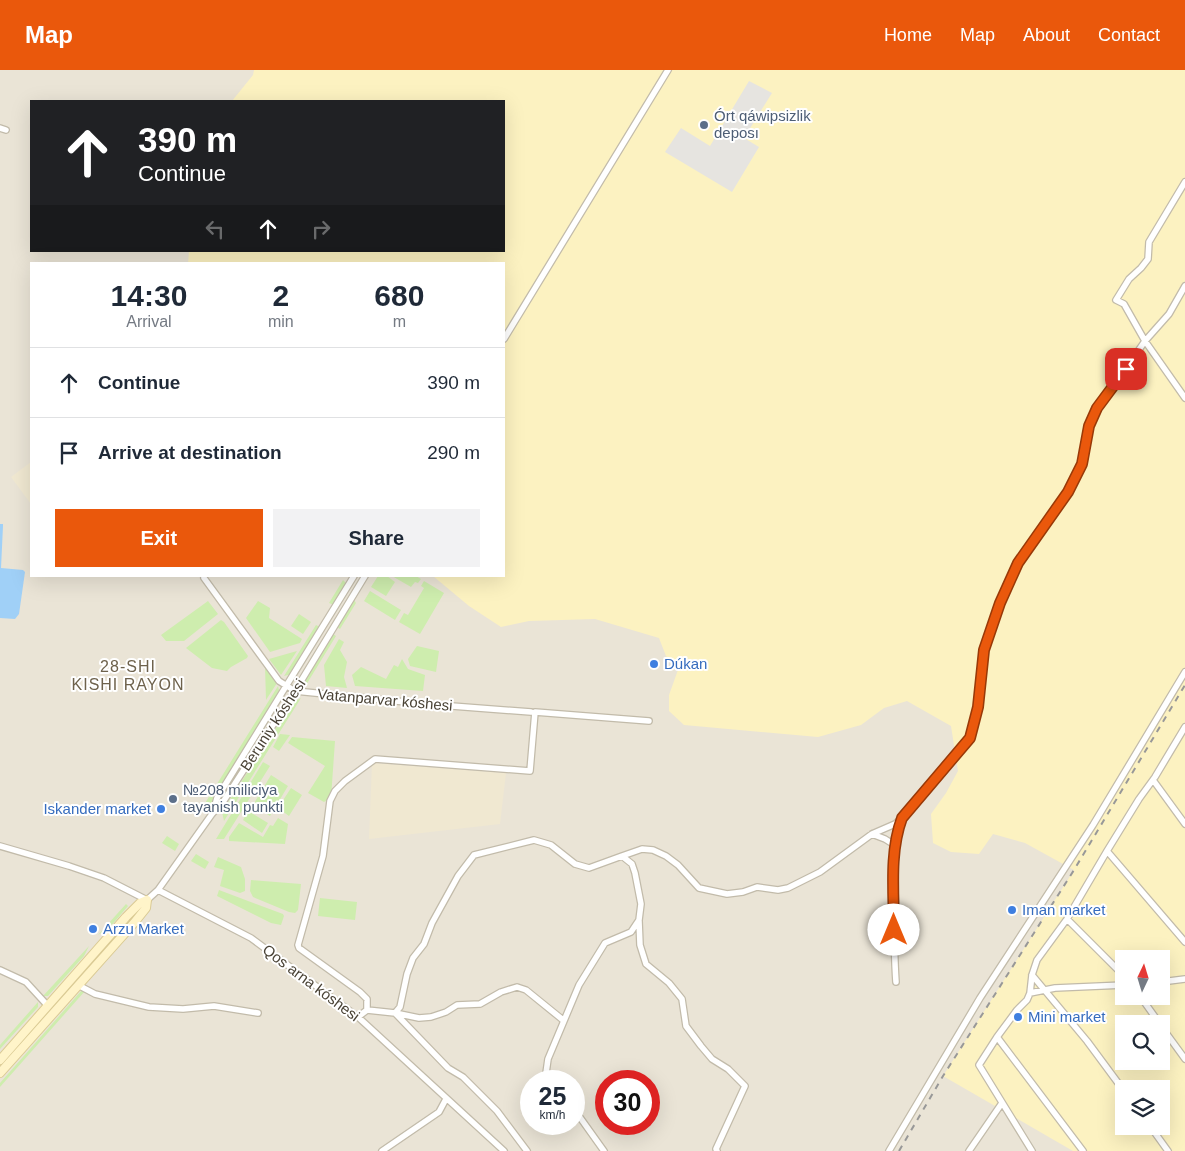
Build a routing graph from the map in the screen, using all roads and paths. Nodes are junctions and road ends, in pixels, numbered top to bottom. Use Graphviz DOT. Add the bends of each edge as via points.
graph roads {
  1 [pos="668,70"];
  2 [pos="1185,182"];
  3 [pos="1185,286"];
  4 [pos="505,337"];
  5 [pos="1145,341"];
  6 [pos="1185,398"];
  7 [pos="353,577"];
  8 [pos="363,577"];
  9 [pos="204,578"];
  10 [pos="1185,672"];
  11 [pos="288,686"];
  12 [pos="295,691"];
  13 [pos="533,712"];
  14 [pos="650,721"];
  15 [pos="1185,727"];
  16 [pos="1153,780"];
  17 [pos="212,814"];
  18 [pos="902,818"];
  19 [pos="1185,824"];
  20 [pos="872,834"];
  21 [pos="0,846"];
  22 [pos="896,846"];
  23 [pos="1107,851"];
  24 [pos="622,856"];
  25 [pos="158,890"];
  26 [pos="147,900"];
  27 [pos="1067,919"];
  28 [pos="639,920"];
  29 [pos="1185,942"];
  30 [pos="1115,967"];
  31 [pos="0,970"];
  32 [pos="1032,975"];
  33 [pos="1185,979"];
  34 [pos="1170,981"];
  35 [pos="896,982"];
  36 [pos="78,985"];
  37 [pos="1115,985"];
  38 [pos="1043,990"];
  39 [pos="1030,993"];
  40 [pos="48,1006"];
  41 [pos="367,1010"];
  42 [pos="258,1013"];
  43 [pos="395,1013"];
  44 [pos="358,1017"];
  45 [pos="563,1020"];
  46 [pos="997,1037"];
  47 [pos="1170,1038"];
  48 [pos="1185,1059"];
  49 [pos="0,1060"];
  50 [pos="546,1070"];
  51 [pos="0,1073"];
  52 [pos="1116,1080"];
  53 [pos="446,1099"];
  54 [pos="1002,1103"];
  55 [pos="585,1124"];
  56 [pos="1156,1135"];
  57 [pos="382,1151"];
  58 [pos="504,1151"];
  59 [pos="527,1151"];
  60 [pos="604,1151"];
  61 [pos="717,1151"];
  62 [pos="889,1151"];
  63 [pos="969,1151"];
  64 [pos="1032,1151"];
  65 [pos="1083,1151"];
  66 [pos="1168,1151"];
  1 -- 4 [label="street"];
  2 -- 5 [label="street" via="1149,242 1148,259 1129,279 1116,300 1124,304"];
  3 -- 5 [label="street" via="1169,314"];
  5 -- 6 [label="street"];
  5 -- 18 [label="street" via="1097,408 1089,426 1082,464 1068,492 1018,563 1000,603 984,650 978,707 970,738"];
  7 -- 11 [label="street, Beruniy kóshesi"];
  8 -- 12 [label="street, Beruniy kóshesi"];
  9 -- 11 [label="street, Vatanparvar kóshesi" via="279,681"];
  10 -- 62 [label="street" via="1093,825 980,998"];
  11 -- 12 [label="street, Vatanparvar kóshesi"];
  11 -- 17 [label="street, Beruniy kóshesi" via="217,798"];
  12 -- 13 [label="street, Vatanparvar kóshesi"];
  12 -- 17 [label="street, Beruniy kóshesi"];
  13 -- 14 [label="street, Vatanparvar kóshesi"];
  13 -- 41 [label="street" via="530,772 375,759 335,791 330,801 323,856 298,946 360,992 367,999"];
  15 -- 16 [label="street"];
  16 -- 19 [label="street"];
  16 -- 23 [label="street"];
  17 -- 25 [label="street"];
  18 -- 20 [label="street"];
  18 -- 22 [label="street"];
  20 -- 22 [label="street"];
  20 -- 24 [label="street" via="820,872 778,890 757,887 727,894 699,888 678,865 653,850"];
  21 -- 26 [label="street" via="104,878"];
  22 -- 35 [label="street" via="893,945"];
  23 -- 27 [label="street"];
  23 -- 29 [label="street"];
  24 -- 28 [label="street" via="632,864 636,873 641,904"];
  24 -- 43 [label="street" via="589,868 575,864 551,845 534,840 474,855 458,876 424,944 413,958 400,1007"];
  25 -- 26 [label="street"];
  25 -- 44 [label="street, Qos arna kóshesi" via="251,938"];
  26 -- 36 [label="street" via="146,908 134,923"];
  26 -- 40 [label="street" via="140,903"];
  27 -- 30 [label="street"];
  27 -- 32 [label="street" via="1037,960"];
  28 -- 45 [label="street" via="631,932 605,943 579,985"];
  28 -- 61 [label="street" via="640,945 646,964 682,999 686,1026 701,1046 745,1086"];
  31 -- 40 [label="street" via="26,982"];
  32 -- 38 [label="street"];
  32 -- 39 [label="street"];
  33 -- 34 [label="street"];
  36 -- 42 [label="street" via="95,994 149,1007 183,1010 214,1006"];
  36 -- 51 [label="street"];
  37 -- 38 [label="street"];
  38 -- 39 [label="street"];
  38 -- 52 [label="street"];
  39 -- 46 [label="street"];
  40 -- 49 [label="street"];
  41 -- 43 [label="street"];
  41 -- 44 [label="street"];
  43 -- 45 [label="street" via="431,1017 458,1005 480,1004 516,988 526,990"];
  43 -- 59 [label="street" via="448,1068 463,1077 497,1111"];
  44 -- 53 [label="street, Qos arna kóshesi"];
  45 -- 50 [label="street"];
  46 -- 54 [label="street" via="979,1065"];
  46 -- 65 [label="street"];
  47 -- 48 [label="street"];
  53 -- 57 [label="street" via="439,1112"];
  53 -- 58 [label="street, Qos arna kóshesi"];
  54 -- 63 [label="street"];
  54 -- 64 [label="street"];
  55 -- 60 [label="street"];
  56 -- 66 [label="street"];
}
